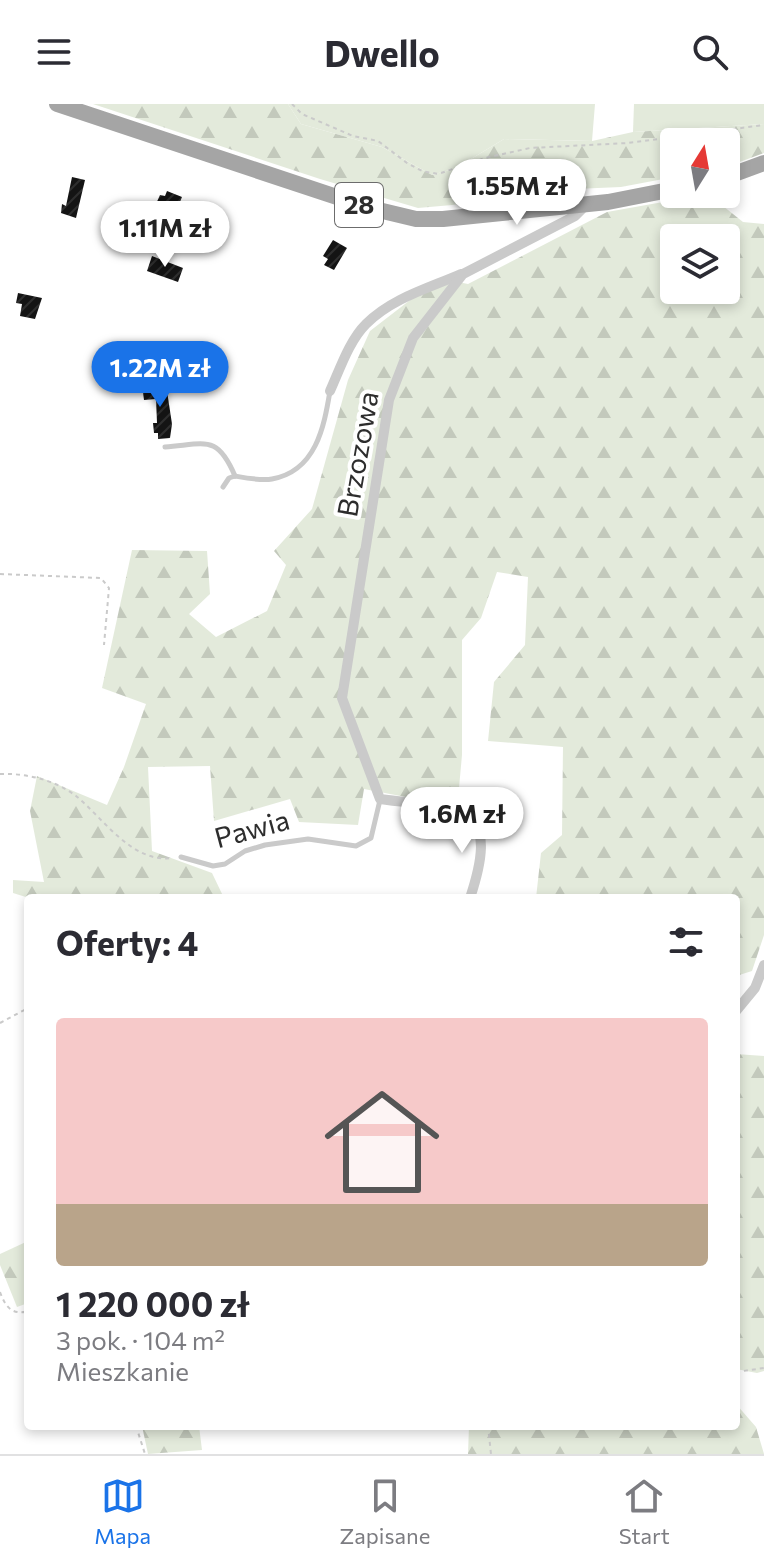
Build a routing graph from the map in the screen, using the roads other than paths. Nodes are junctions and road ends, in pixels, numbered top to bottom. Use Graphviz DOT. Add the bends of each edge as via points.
graph roads {
  1 [pos="57,104"];
  2 [pos="764,163"];
  3 [pos="740,172"];
  4 [pos="660,191"];
  5 [pos="587,204"];
  6 [pos="463,274"];
  7 [pos="330,391"];
  8 [pos="165,447"];
  9 [pos="235,476"];
  10 [pos="223,487"];
  11 [pos="380,799"];
  12 [pos="181,857"];
  13 [pos="471,894"];
  14 [pos="764,965"];
  15 [pos="740,1006"];
  1 -- 5 [label="main road, 28" via="403,217 443,219"];
  2 -- 3 [label="main road"];
  4 -- 5 [label="main road, 28"];
  5 -- 6 [label="street, Brzozowa" via="575,216"];
  6 -- 7 [label="street" via="392,303 365,325"];
  6 -- 11 [label="street, Brzozowa" via="413,338 389,400 342,698"];
  7 -- 9 [label="lane" via="323,432 298,466 273,479"];
  8 -- 9 [label="lane" via="213,446 224,453"];
  9 -- 10 [label="lane"];
  11 -- 12 [label="lane, Pawia" via="371,838 356,846 308,839 253,848 213,866"];
  11 -- 13 [label="street" via="454,809 477,822 481,845"];
  14 -- 15 [label="street"];
}
